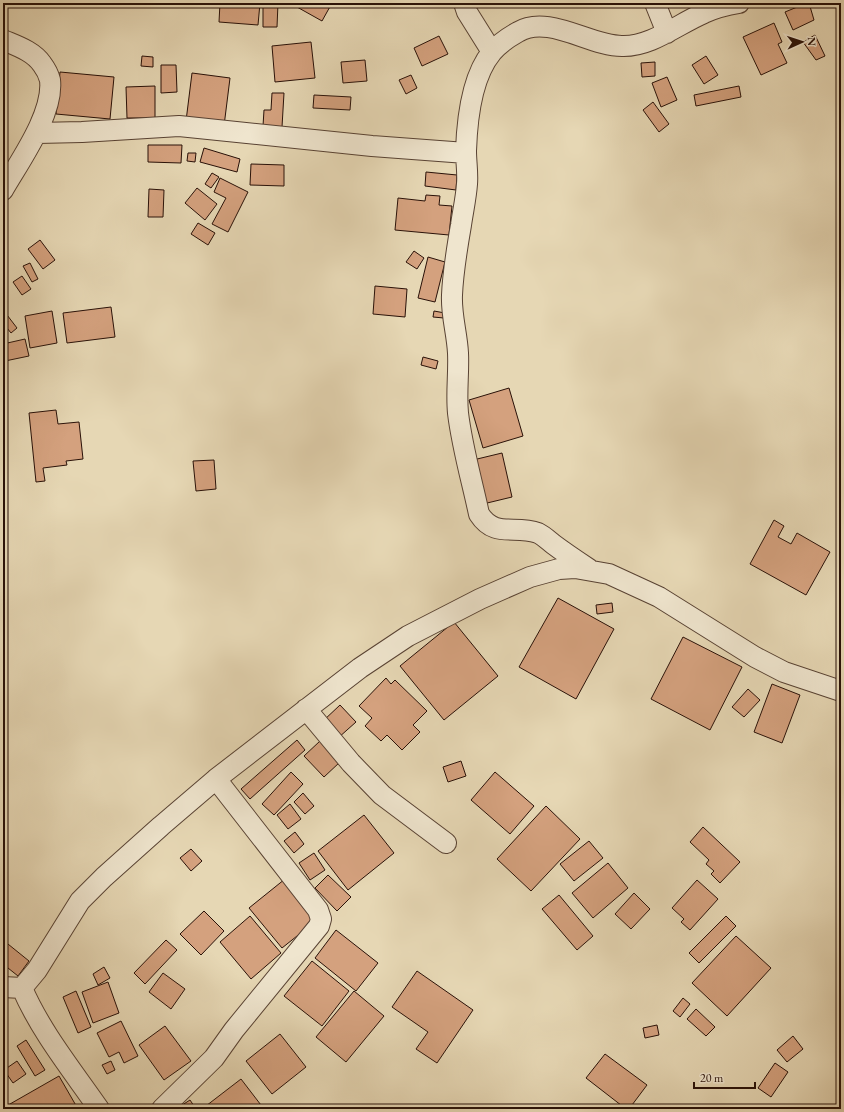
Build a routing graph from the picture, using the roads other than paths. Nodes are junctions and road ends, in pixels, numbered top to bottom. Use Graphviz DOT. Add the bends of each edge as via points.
graph roads {
  1 [pos="464,3"];
  2 [pos="655,3"];
  3 [pos="739,3"];
  4 [pos="667,33"];
  5 [pos="3,40"];
  6 [pos="492,52"];
  7 [pos="37,133"];
  8 [pos="466,153"];
  9 [pos="3,190"];
  10 [pos="591,570"];
  11 [pos="841,691"];
  12 [pos="306,710"];
  13 [pos="216,779"];
  14 [pos="446,843"];
  15 [pos="12,987"];
  16 [pos="99,1109"];
  17 [pos="162,1109"];
  1 -- 6 [label="street"];
  2 -- 4 [label="street"];
  3 -- 4 [label="street" via="703,13"];
  4 -- 6 [label="street" via="639,44 623,46 608,45 558,28 530,27 520,30"];
  5 -- 7 [label="street" via="29,51 42,63 50,79 48,100"];
  6 -- 8 [label="street" via="476,86 468,125"];
  7 -- 8 [label="street" via="179,126"];
  7 -- 9 [label="street"];
  8 -- 10 [label="street" via="467,185 452,306 458,357 458,411 479,514 486,523 495,528 527,530 540,534"];
  10 -- 11 [label="street" via="609,574 659,597 755,657 784,672"];
  10 -- 12 [label="street" via="575,568 530,577 480,599 408,636 360,668"];
  12 -- 13 [label="street"];
  12 -- 14 [label="street" via="382,795"];
  13 -- 15 [label="street" via="80,901 36,970"];
  13 -- 17 [label="street" via="318,910 321,922 214,1058"];
  15 -- 16 [label="street" via="30,1008"];
}
